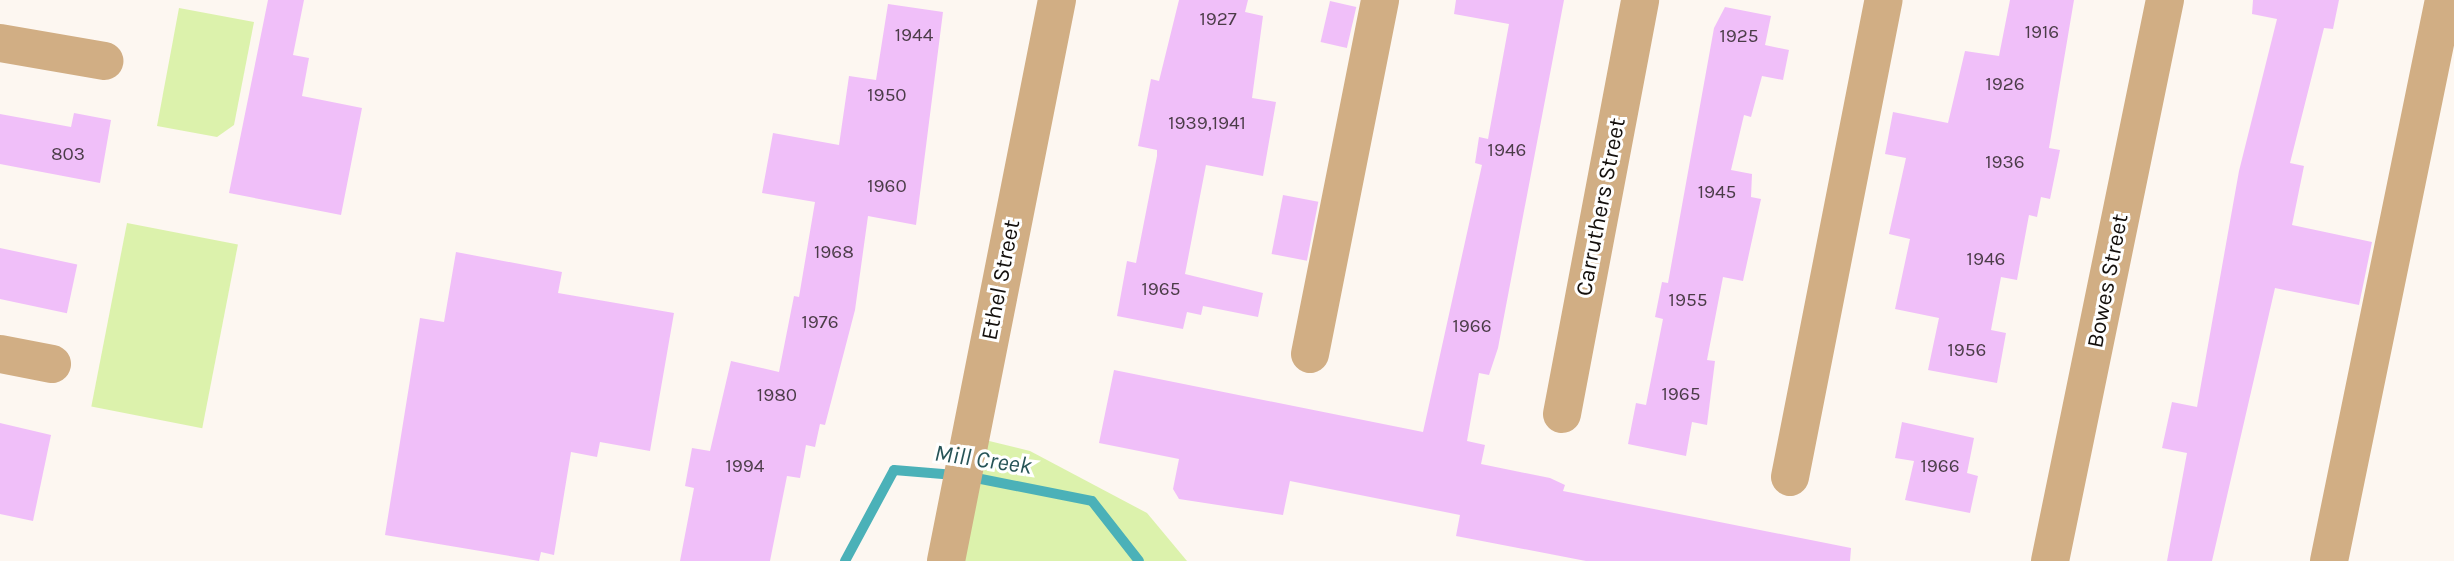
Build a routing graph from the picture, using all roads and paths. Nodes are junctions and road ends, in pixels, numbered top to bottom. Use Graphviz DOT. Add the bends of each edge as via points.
graph roads {
  1 [pos="1057,0"];
  2 [pos="1380,0"];
  3 [pos="1640,0"];
  4 [pos="1884,0"];
  5 [pos="2165,0"];
  6 [pos="2444,0"];
  7 [pos="0,43"];
  8 [pos="104,61"];
  9 [pos="0,354"];
  10 [pos="1310,354"];
  11 [pos="52,364"];
  12 [pos="1562,414"];
  13 [pos="1790,477"];
  14 [pos="946,561"];
  15 [pos="2050,561"];
  16 [pos="2329,561"];
  1 -- 14 [label="street, Ethel Street"];
  2 -- 10 [label="street"];
  3 -- 12 [label="street, Carruthers Street"];
  4 -- 13 [label="street"];
  5 -- 15 [label="street, Bowes Street"];
  6 -- 16 [label="street"];
  7 -- 8 [label="street"];
  9 -- 11 [label="street"];
}
